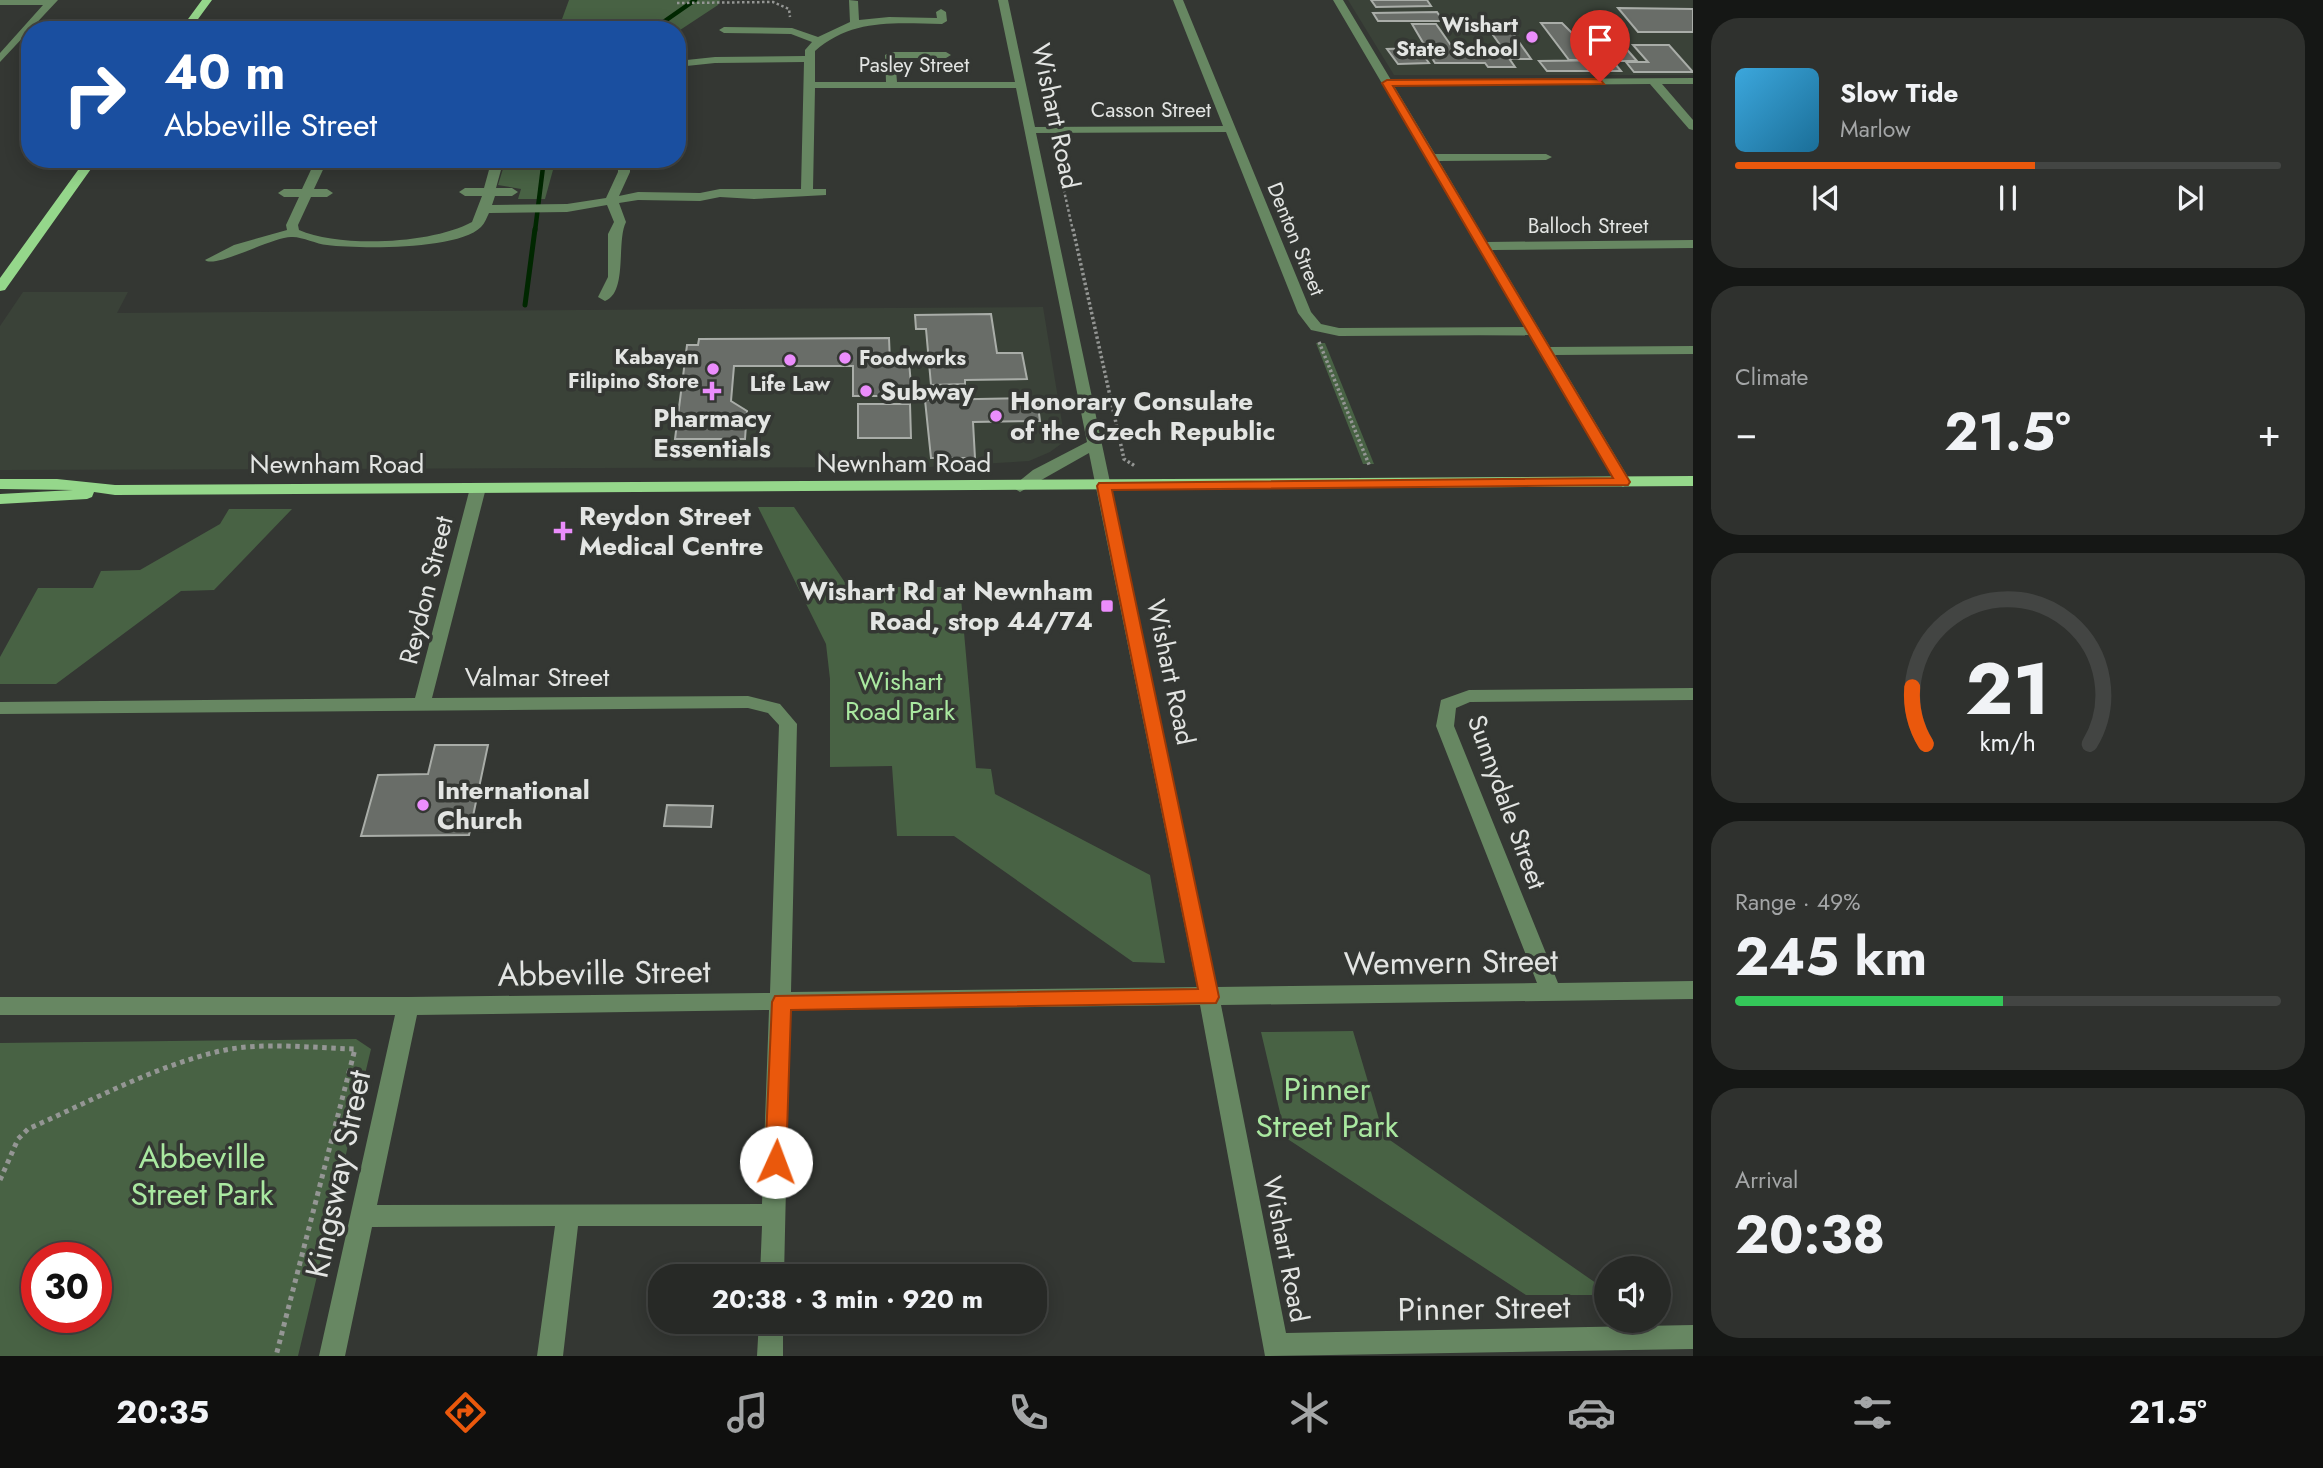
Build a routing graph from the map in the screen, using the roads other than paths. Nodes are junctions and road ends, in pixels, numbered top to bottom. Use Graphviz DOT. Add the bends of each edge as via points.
graph roads {
  1 [pos="207,0"];
  2 [pos="1003,0"];
  3 [pos="1178,0"];
  4 [pos="1338,0"];
  5 [pos="52,1"];
  6 [pos="853,1"];
  7 [pos="0,2"];
  8 [pos="941,12"];
  9 [pos="34,21"];
  10 [pos="192,21"];
  11 [pos="854,22"];
  12 [pos="724,30"];
  13 [pos="21,36"];
  14 [pos="818,41"];
  15 [pos="946,55"];
  16 [pos="0,59"];
  17 [pos="809,59"];
  18 [pos="686,63"];
  19 [pos="1693,81"];
  20 [pos="1654,82"];
  21 [pos="1387,83"];
  22 [pos="809,85"];
  23 [pos="892,85"];
  24 [pos="1020,85"];
  25 [pos="1693,127"];
  26 [pos="1230,129"];
  27 [pos="1030,130"];
  28 [pos="1546,157"];
  29 [pos="1431,158"];
  30 [pos="85,168"];
  31 [pos="317,168"];
  32 [pos="495,168"];
  33 [pos="624,168"];
  34 [pos="465,192"];
  35 [pos="487,192"];
  36 [pos="512,192"];
  37 [pos="807,192"];
  38 [pos="822,192"];
  39 [pos="284,193"];
  40 [pos="304,193"];
  41 [pos="327,193"];
  42 [pos="611,200"];
  43 [pos="484,209"];
  44 [pos="293,232"];
  45 [pos="1693,244"];
  46 [pos="1483,246"];
  47 [pos="211,260"];
  48 [pos="0,286"];
  49 [pos="605,297"];
  50 [pos="1534,331"];
  51 [pos="1693,350"];
  52 [pos="1546,351"];
  53 [pos="1095,443"];
  54 [pos="1693,481"];
  55 [pos="1623,482"];
  56 [pos="0,484"];
  57 [pos="1104,486"];
  58 [pos="1020,487"];
  59 [pos="478,488"];
  60 [pos="115,490"];
  61 [pos="0,499"];
  62 [pos="1693,694"];
  63 [pos="422,704"];
  64 [pos="0,708"];
  65 [pos="1693,990"];
  66 [pos="1552,992"];
  67 [pos="1209,997"];
  68 [pos="782,1002"];
  69 [pos="0,1006"];
  70 [pos="408,1006"];
  71 [pos="568,1215"];
  72 [pos="774,1215"];
  73 [pos="363,1216"];
  74 [pos="772,1264"];
  75 [pos="771,1334"];
  76 [pos="1690,1344"];
  77 [pos="1277,1350"];
  78 [pos="331,1356"];
  79 [pos="550,1356"];
  80 [pos="770,1356"];
  1 -- 10 [label="main road"];
  2 -- 24 [label="street, Wishart Road"];
  3 -- 26 [label="street, Denton Street"];
  4 -- 21 [label="street"];
  5 -- 7 [label="street"];
  5 -- 9 [label="street"];
  6 -- 11 [label="street"];
  8 -- 11 [label="street" via="942,21"];
  11 -- 14 [label="street"];
  12 -- 14 [label="street" via="793,31"];
  13 -- 16 [label="street"];
  14 -- 17 [label="street"];
  15 -- 23 [label="street" via="890,55"];
  17 -- 18 [label="street"];
  17 -- 22 [label="street"];
  19 -- 20 [label="street"];
  20 -- 21 [label="street"];
  20 -- 25 [label="street"];
  21 -- 29 [label="street"];
  22 -- 23 [label="street, Pasley Street"];
  22 -- 37 [label="street"];
  23 -- 24 [label="street, Pasley Street"];
  24 -- 27 [label="street, Wishart Road"];
  26 -- 27 [label="street, Casson Street"];
  26 -- 50 [label="street, Denton Street" via="1305,313 1316,327 1339,332"];
  27 -- 53 [label="street, Wishart Road"];
  28 -- 29 [label="street"];
  29 -- 46 [label="street"];
  30 -- 48 [label="main road"];
  31 -- 40 [label="street"];
  32 -- 35 [label="street"];
  33 -- 42 [label="street"];
  34 -- 35 [label="street"];
  35 -- 36 [label="street"];
  35 -- 43 [label="street"];
  37 -- 38 [label="street"];
  37 -- 42 [label="street"];
  39 -- 40 [label="street"];
  40 -- 41 [label="street"];
  40 -- 44 [label="street"];
  42 -- 43 [label="street" via="551,209"];
  42 -- 49 [label="street" via="620,222 614,234 614,278"];
  43 -- 44 [label="street" via="481,219 465,233 435,241 318,242"];
  44 -- 47 [label="street"];
  45 -- 46 [label="street, Balloch Street"];
  46 -- 50 [label="street"];
  50 -- 52 [label="street"];
  51 -- 52 [label="street"];
  52 -- 55 [label="street"];
  53 -- 57 [label="street, Wishart Road"];
  53 -- 58 [label="street" via="1037,471"];
  54 -- 55 [label="main road, Newnham Road"];
  55 -- 57 [label="main road, Newnham Road"];
  56 -- 60 [label="main road, Newnham Road"];
  57 -- 58 [label="main road, Newnham Road"];
  57 -- 67 [label="street, Wishart Road"];
  58 -- 59 [label="main road, Newnham Road"];
  59 -- 60 [label="main road, Newnham Road"];
  59 -- 63 [label="street, Reydon Street"];
  60 -- 61 [label="main road, Newnham Road" via="48,499"];
  62 -- 66 [label="street, Sunnydale Street" via="1469,696 1447,704 1445,726"];
  63 -- 64 [label="street, Valmar Street"];
  63 -- 68 [label="street, Valmar Street" via="748,702 774,708 788,724"];
  65 -- 66 [label="street, Wemvern Street"];
  66 -- 67 [label="street, Wemvern Street"];
  67 -- 68 [label="street, Abbeville Street"];
  67 -- 77 [label="street, Wishart Road"];
  68 -- 70 [label="street, Abbeville Street"];
  68 -- 72 [label="street, Valmar Street"];
  69 -- 70 [label="street, Abbeville Street"];
  70 -- 73 [label="street, Kingsway Street"];
  71 -- 72 [label="street"];
  71 -- 73 [label="street"];
  71 -- 79 [label="street"];
  72 -- 74 [label="street, Valmar Street"];
  73 -- 78 [label="street, Kingsway Street"];
  75 -- 80 [label="street"];
  76 -- 77 [label="street, Pinner Street"];
}
